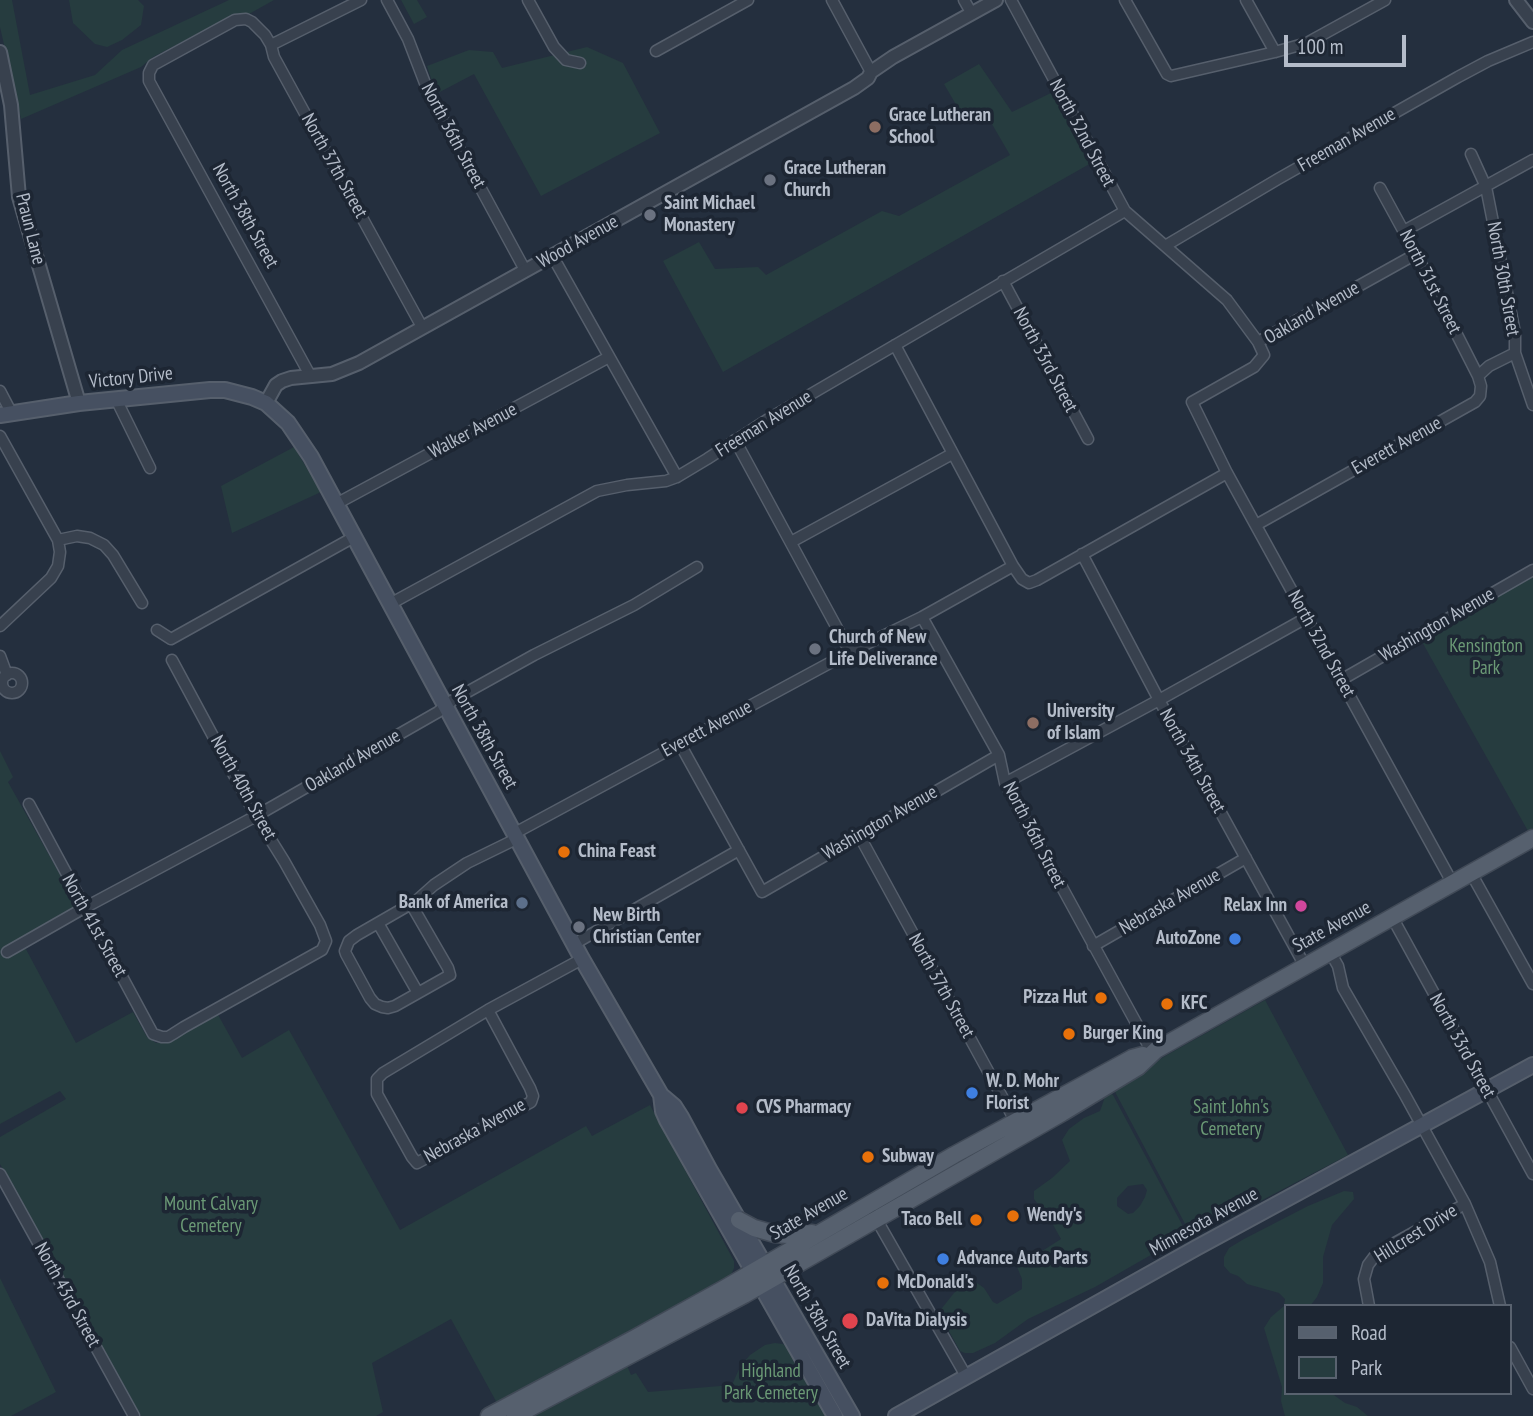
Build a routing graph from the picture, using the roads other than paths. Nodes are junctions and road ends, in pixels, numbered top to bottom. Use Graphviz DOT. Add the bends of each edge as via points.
graph roads {
  1 [pos="361,0"];
  2 [pos="387,0"];
  3 [pos="528,0"];
  4 [pos="748,0"];
  5 [pos="832,0"];
  6 [pos="964,0"];
  7 [pos="996,0"];
  8 [pos="1011,0"];
  9 [pos="1125,0"];
  10 [pos="1246,0"];
  11 [pos="1385,0"];
  12 [pos="1516,0"];
  13 [pos="1373,3"];
  14 [pos="972,14"];
  15 [pos="1533,22"];
  16 [pos="1533,42"];
  17 [pos="271,45"];
  18 [pos="656,51"];
  19 [pos="0,52"];
  20 [pos="1275,52"];
  21 [pos="580,63"];
  22 [pos="871,72"];
  23 [pos="149,73"];
  24 [pos="1471,154"];
  25 [pos="1533,160"];
  26 [pos="1486,187"];
  27 [pos="1380,188"];
  28 [pos="1125,211"];
  29 [pos="1404,231"];
  30 [pos="1165,246"];
  31 [pos="1416,254"];
  32 [pos="553,257"];
  33 [pos="525,270"];
  34 [pos="1003,281"];
  35 [pos="422,327"];
  36 [pos="1258,342"];
  37 [pos="895,345"];
  38 [pos="1515,353"];
  39 [pos="609,357"];
  40 [pos="1478,376"];
  41 [pos="311,377"];
  42 [pos="0,391"];
  43 [pos="116,399"];
  44 [pos="1192,402"];
  45 [pos="79,403"];
  46 [pos="266,403"];
  47 [pos="1533,405"];
  48 [pos="6,414"];
  49 [pos="0,436"];
  50 [pos="1088,439"];
  51 [pos="735,440"];
  52 [pos="952,454"];
  53 [pos="150,468"];
  54 [pos="1227,473"];
  55 [pos="677,477"];
  56 [pos="336,504"];
  57 [pos="1256,524"];
  58 [pos="354,537"];
  59 [pos="58,540"];
  60 [pos="791,542"];
  61 [pos="1082,554"];
  62 [pos="1013,566"];
  63 [pos="697,567"];
  64 [pos="1533,570"];
  65 [pos="142,604"];
  66 [pos="390,604"];
  67 [pos="922,617"];
  68 [pos="1306,618"];
  69 [pos="0,626"];
  70 [pos="156,630"];
  71 [pos="850,652"];
  72 [pos="0,656"];
  73 [pos="172,660"];
  74 [pos="7,675"];
  75 [pos="1341,680"];
  76 [pos="1159,700"];
  77 [pos="445,706"];
  78 [pos="680,744"];
  79 [pos="999,755"];
  80 [pos="1005,783"];
  81 [pos="29,804"];
  82 [pos="256,816"];
  83 [pos="515,833"];
  84 [pos="859,835"];
  85 [pos="1533,838"];
  86 [pos="739,850"];
  87 [pos="1246,858"];
  88 [pos="1471,873"];
  89 [pos="1453,884"];
  90 [pos="411,904"];
  91 [pos="84,908"];
  92 [pos="1392,917"];
  93 [pos="377,923"];
  94 [pos="575,944"];
  95 [pos="1093,946"];
  96 [pos="7,951"];
  97 [pos="1330,952"];
  98 [pos="582,959"];
  99 [pos="1305,966"];
  100 [pos="1533,984"];
  101 [pos="418,993"];
  102 [pos="488,1010"];
  103 [pos="168,1037"];
  104 [pos="1152,1052"];
  105 [pos="1533,1065"];
  106 [pos="1487,1091"];
  107 [pos="661,1095"];
  108 [pos="1421,1125"];
  109 [pos="1020,1128"];
  110 [pos="0,1174"];
  111 [pos="1533,1174"];
  112 [pos="1465,1203"];
  113 [pos="867,1204"];
  114 [pos="876,1219"];
  115 [pos="739,1220"];
  116 [pos="822,1231"];
  117 [pos="763,1275"];
  118 [pos="1369,1304"];
  119 [pos="1500,1304"];
  120 [pos="1512,1351"];
  121 [pos="965,1376"];
  122 [pos="1533,1389"];
  123 [pos="130,1415"];
  124 [pos="489,1416"];
  125 [pos="515,1416"];
  126 [pos="835,1416"];
  127 [pos="852,1416"];
  128 [pos="896,1416"];
  1 -- 17 [label="street"];
  2 -- 33 [label="street, North 36th Street" via="432,100"];
  3 -- 21 [label="street" via="554,47 566,60"];
  4 -- 18 [label="street"];
  5 -- 22 [label="street"];
  6 -- 14 [label="street"];
  7 -- 14 [label="street, Wood Avenue"];
  8 -- 28 [label="street, North 32nd Street"];
  9 -- 20 [label="street" via="1171,76"];
  10 -- 20 [label="street"];
  11 -- 13 [label="street"];
  12 -- 15 [label="street"];
  13 -- 20 [label="street" via="1307,43"];
  14 -- 22 [label="street, Wood Avenue"];
  16 -- 30 [label="street, Freeman Avenue" via="1458,77"];
  17 -- 23 [label="street, North 37th Street" via="252,22 235,20 161,59"];
  17 -- 35 [label="street, North 37th Street"];
  19 -- 45 [label="street, Praun Lane" via="11,105 19,197"];
  22 -- 32 [label="street, Wood Avenue" via="854,88"];
  23 -- 41 [label="street, North 38th Street" via="149,81"];
  24 -- 26 [label="street, North 30th Street"];
  25 -- 26 [label="street"];
  26 -- 29 [label="street"];
  26 -- 38 [label="street, North 30th Street"];
  27 -- 29 [label="street, North 31st Street"];
  28 -- 30 [label="street, North 32nd Street"];
  28 -- 34 [label="street, Freeman Avenue"];
  29 -- 31 [label="street, North 31st Street"];
  30 -- 36 [label="street, North 32nd Street" via="1227,300"];
  31 -- 36 [label="street, Oakland Avenue"];
  31 -- 40 [label="street, North 31st Street"];
  32 -- 33 [label="street, Wood Avenue"];
  32 -- 39 [label="street"];
  33 -- 35 [label="street, Wood Avenue"];
  34 -- 37 [label="street, Freeman Avenue"];
  34 -- 50 [label="street, North 33rd Street"];
  35 -- 41 [label="street, Wood Avenue" via="347,368"];
  36 -- 44 [label="street, Oakland Avenue" via="1264,355 1254,367"];
  37 -- 51 [label="street, Freeman Avenue"];
  37 -- 52 [label="street"];
  38 -- 40 [label="street"];
  38 -- 47 [label="street, North 30th Street"];
  39 -- 55 [label="street"];
  39 -- 56 [label="street, Walker Avenue"];
  40 -- 57 [label="street, Everett Avenue" via="1480,396 1475,402"];
  41 -- 46 [label="street, Wood Avenue" via="282,381"];
  42 -- 48 [label="street"];
  43 -- 45 [label="main road, Victory Drive"];
  43 -- 46 [label="main road, Victory Drive" via="225,390"];
  43 -- 53 [label="street"];
  44 -- 54 [label="street, North 32nd Street"];
  45 -- 48 [label="main road, Victory Drive"];
  46 -- 56 [label="main road, North 38th Street" via="300,438"];
  49 -- 59 [label="street"];
  51 -- 55 [label="street, Freeman Avenue"];
  51 -- 60 [label="street"];
  52 -- 60 [label="street"];
  52 -- 62 [label="street"];
  54 -- 57 [label="street, North 32nd Street"];
  54 -- 61 [label="street"];
  55 -- 66 [label="street, Freeman Avenue" via="597,491"];
  56 -- 58 [label="main road, North 38th Street"];
  57 -- 68 [label="street, North 32nd Street"];
  58 -- 66 [label="main road, North 38th Street"];
  58 -- 70 [label="street" via="171,639"];
  59 -- 65 [label="street" via="76,536 104,545"];
  59 -- 69 [label="street" via="58,566 51,578"];
  60 -- 71 [label="street"];
  61 -- 62 [label="street" via="1028,583"];
  61 -- 76 [label="street, North 34th Street"];
  62 -- 67 [label="street, Everett Avenue"];
  63 -- 77 [label="street, Oakland Avenue"];
  64 -- 75 [label="street, Washington Avenue"];
  66 -- 77 [label="main road, North 38th Street"];
  67 -- 71 [label="street, Everett Avenue"];
  67 -- 79 [label="street, North 36th Street"];
  68 -- 75 [label="street, North 32nd Street"];
  68 -- 76 [label="street"];
  71 -- 78 [label="street, Everett Avenue"];
  72 -- 74 [label="street"];
  73 -- 82 [label="street, North 40th Street"];
  75 -- 89 [label="street, North 32nd Street"];
  76 -- 80 [label="street"];
  76 -- 87 [label="street, North 34th Street"];
  77 -- 82 [label="street, Oakland Avenue"];
  77 -- 83 [label="main road, North 38th Street"];
  78 -- 83 [label="street, Everett Avenue"];
  78 -- 86 [label="street"];
  79 -- 80 [label="street, North 36th Street"];
  79 -- 84 [label="street, Washington Avenue"];
  80 -- 95 [label="street, North 36th Street"];
  81 -- 91 [label="street, North 41st Street"];
  82 -- 91 [label="street, Oakland Avenue"];
  82 -- 103 [label="street, North 40th Street" via="326,941 322,950"];
  83 -- 90 [label="street, Everett Avenue" via="512,841 467,863"];
  83 -- 94 [label="main road, North 38th Street"];
  84 -- 86 [label="street, Washington Avenue" via="761,892"];
  84 -- 109 [label="street, North 37th Street"];
  85 -- 88 [label="main road, State Avenue"];
  86 -- 94 [label="street"];
  87 -- 95 [label="street, Nebraska Avenue"];
  87 -- 99 [label="street, North 34th Street"];
  88 -- 89 [label="main road, State Avenue"];
  88 -- 100 [label="street"];
  89 -- 92 [label="main road, State Avenue"];
  90 -- 93 [label="street, Everett Avenue"];
  90 -- 101 [label="street, Everett Avenue" via="450,972"];
  91 -- 96 [label="street, Oakland Avenue"];
  91 -- 103 [label="street, North 41st Street" via="153,1034"];
  92 -- 97 [label="main road, State Avenue"];
  92 -- 106 [label="street, North 33rd Street"];
  93 -- 101 [label="street"];
  93 -- 101 [label="street, Everett Avenue" via="349,941 345,951 370,998 388,1008"];
  94 -- 98 [label="main road, North 38th Street"];
  95 -- 104 [label="street, North 36th Street"];
  97 -- 99 [label="main road, State Avenue"];
  97 -- 108 [label="street" via="1343,988"];
  98 -- 102 [label="street"];
  98 -- 107 [label="main road, North 38th Street"];
  99 -- 104 [label="main road, State Avenue"];
  102 -- 102 [label="street, Nebraska Avenue" via="377,1079 377,1094 417,1163 531,1102 530,1088"];
  104 -- 109 [label="main road, State Avenue" via="1132,1058"];
  105 -- 106 [label="main road, Minnesota Avenue"];
  106 -- 108 [label="main road, Minnesota Avenue"];
  106 -- 111 [label="street, North 33rd Street"];
  107 -- 115 [label="main road, North 38th Street" via="681,1117"];
  107 -- 117 [label="main road, North 38th Street" via="667,1121"];
  108 -- 112 [label="street"];
  108 -- 121 [label="main road, Minnesota Avenue"];
  109 -- 113 [label="main road, State Avenue"];
  109 -- 114 [label="main road, State Avenue"];
  110 -- 123 [label="street, North 43rd Street"];
  112 -- 118 [label="street, Hillcrest Drive" via="1374,1257 1364,1279"];
  112 -- 119 [label="street" via="1490,1262"];
  113 -- 114 [label="street"];
  113 -- 116 [label="main road, State Avenue"];
  114 -- 117 [label="main road, State Avenue"];
  114 -- 121 [label="street"];
  115 -- 116 [label="main road" via="775,1234"];
  115 -- 117 [label="main road, North 38th Street"];
  116 -- 117 [label="main road, State Avenue"];
  117 -- 124 [label="main road, State Avenue"];
  117 -- 125 [label="main road, State Avenue" via="713,1312"];
  117 -- 126 [label="main road, North 38th Street"];
  117 -- 127 [label="main road, North 38th Street"];
  120 -- 122 [label="street"];
  121 -- 128 [label="main road, Minnesota Avenue"];
}
